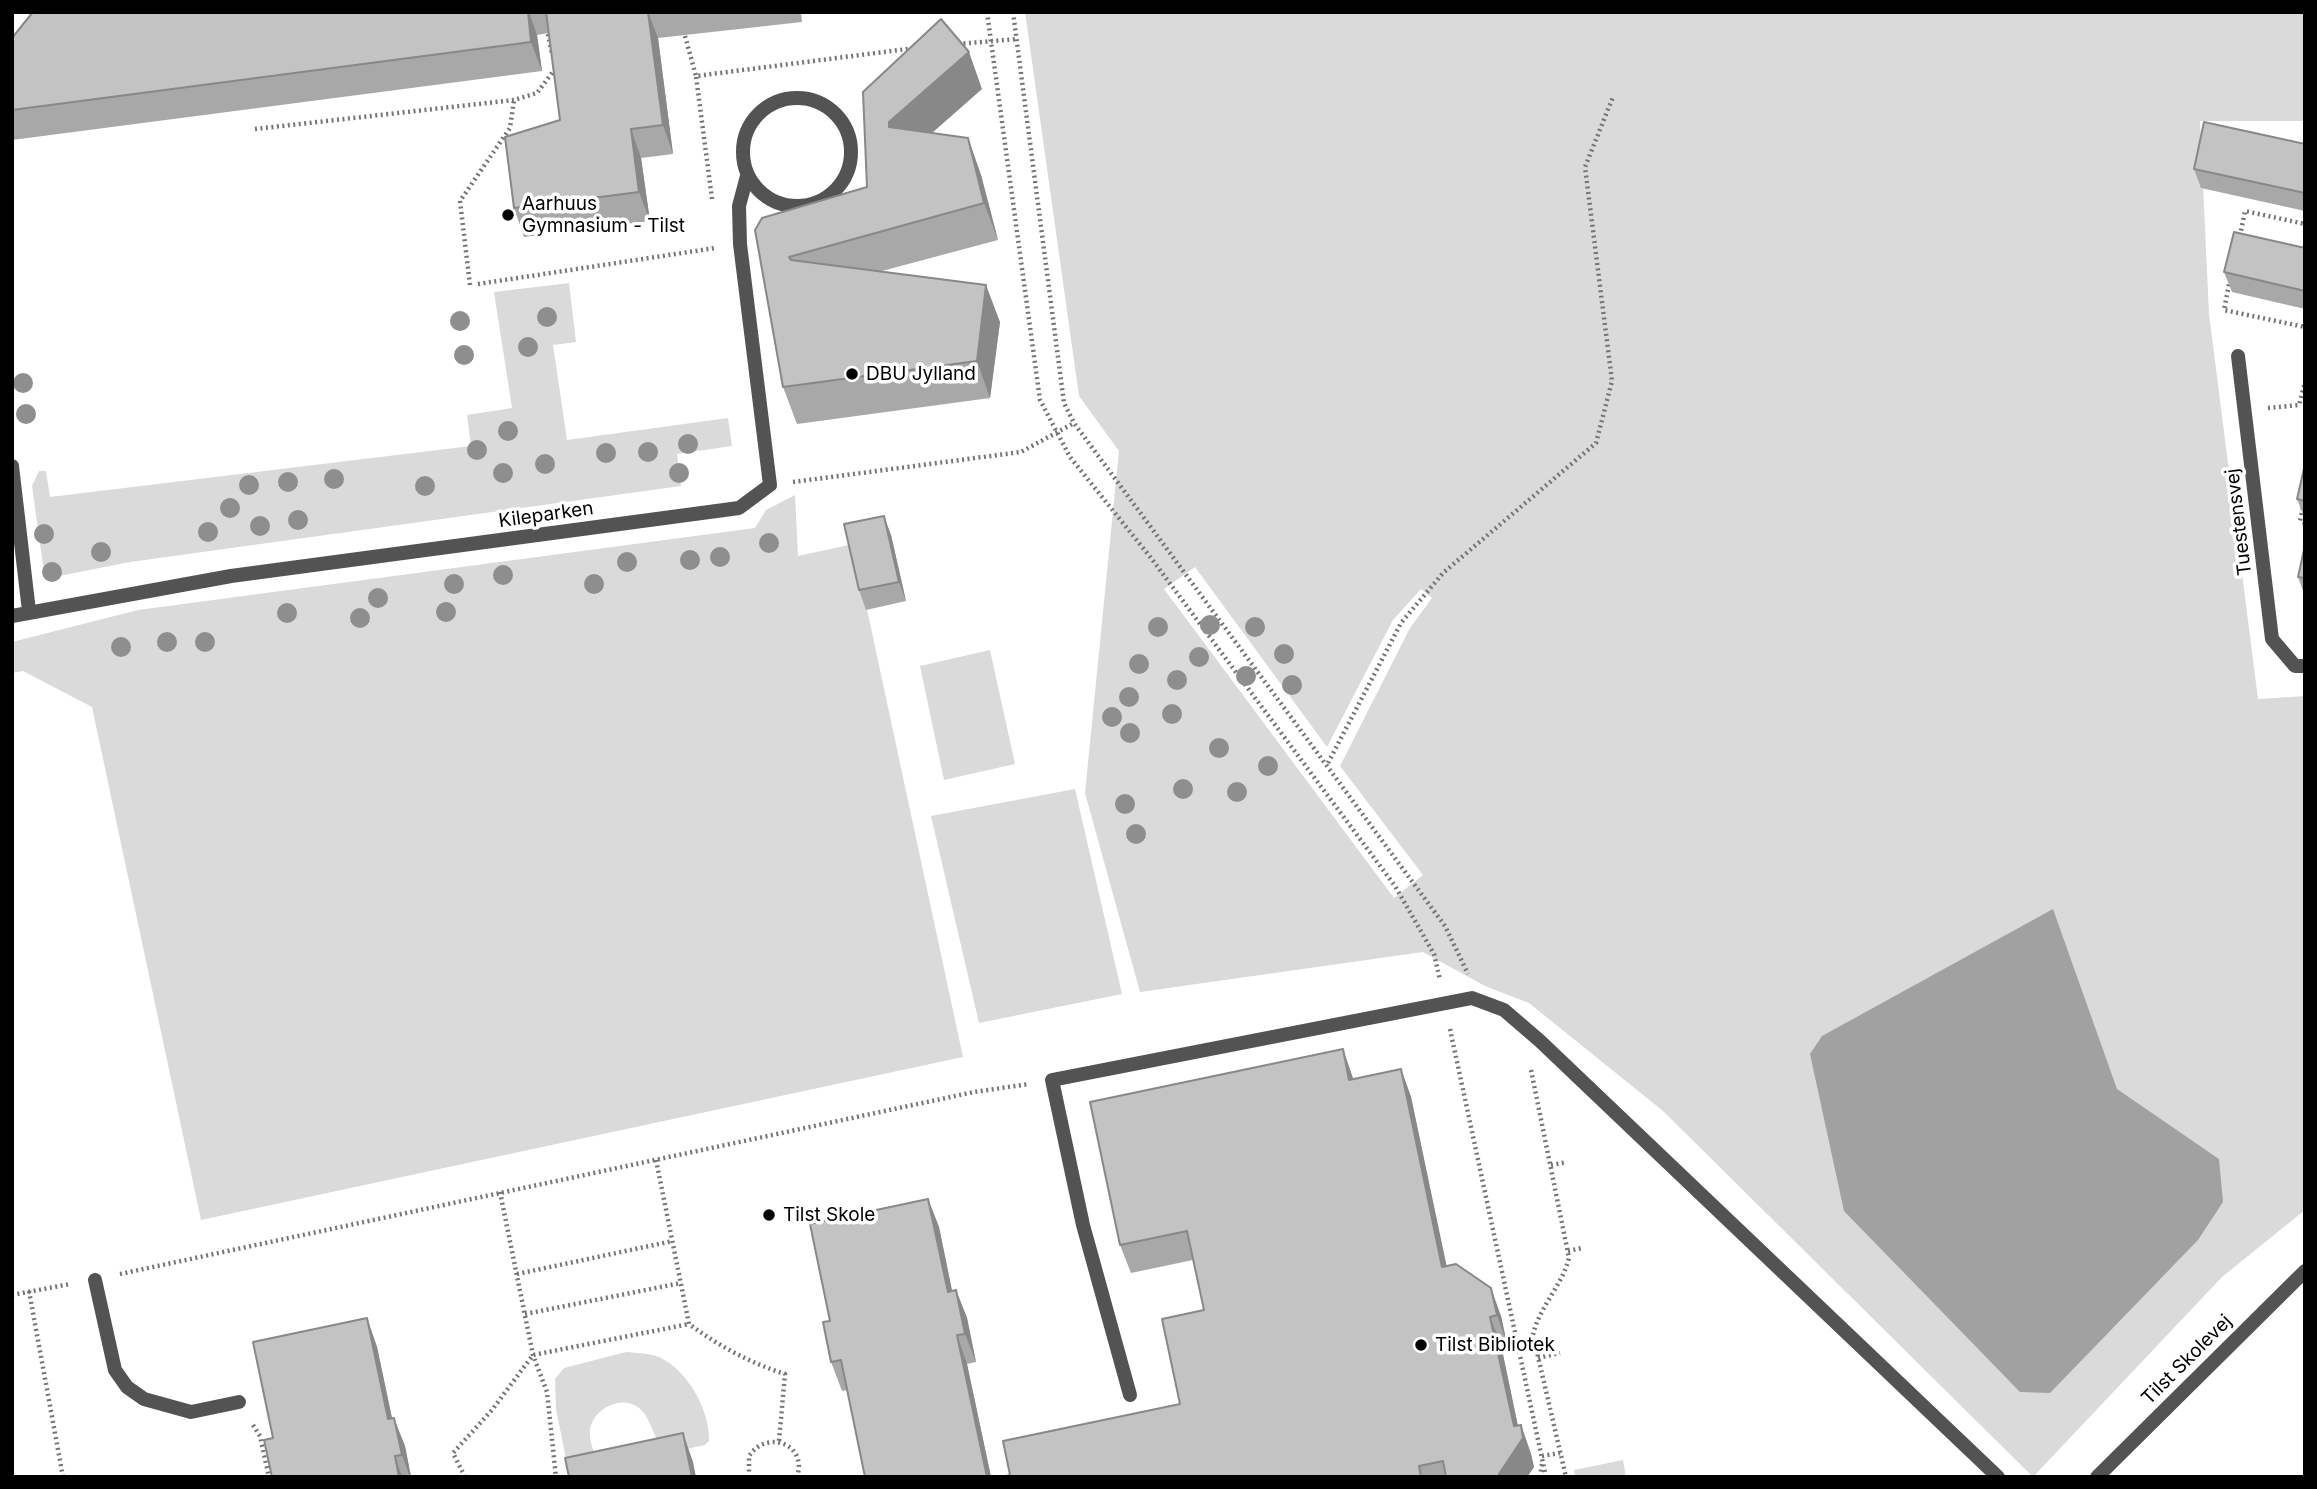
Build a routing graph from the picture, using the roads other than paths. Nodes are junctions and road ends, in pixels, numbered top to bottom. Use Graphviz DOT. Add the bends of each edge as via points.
graph roads {
  1 [pos="747,176"];
  2 [pos="2238,356"];
  3 [pos="12,467"];
  4 [pos="29,611"];
  5 [pos="12,615"];
  6 [pos="2305,666"];
  7 [pos="2302,1279"];
  8 [pos="95,1280"];
  9 [pos="1130,1395"];
  10 [pos="239,1402"];
  11 [pos="1998,1477"];
  12 [pos="2097,1477"];
  1 -- 1 [label="street" via="743,141 750,124 778,101 796,98 822,105 842,122 850,138 850,165 838,189 824,200 807,206 780,204 758,191"];
  1 -- 4 [label="street, Kileparken" via="738,206 740,244 770,485 740,508 231,576"];
  2 -- 6 [label="street, Tuestensvej" via="2272,639 2295,666"];
  3 -- 4 [label="street"];
  4 -- 5 [label="street, Kileparken"];
  7 -- 12 [label="street, Tilst Skolevej"];
  8 -- 10 [label="street" via="115,1370 127,1387 144,1399 191,1412"];
  9 -- 11 [label="street" via="1083,1225 1052,1080 1472,998 1504,1010 1540,1041"];
}
